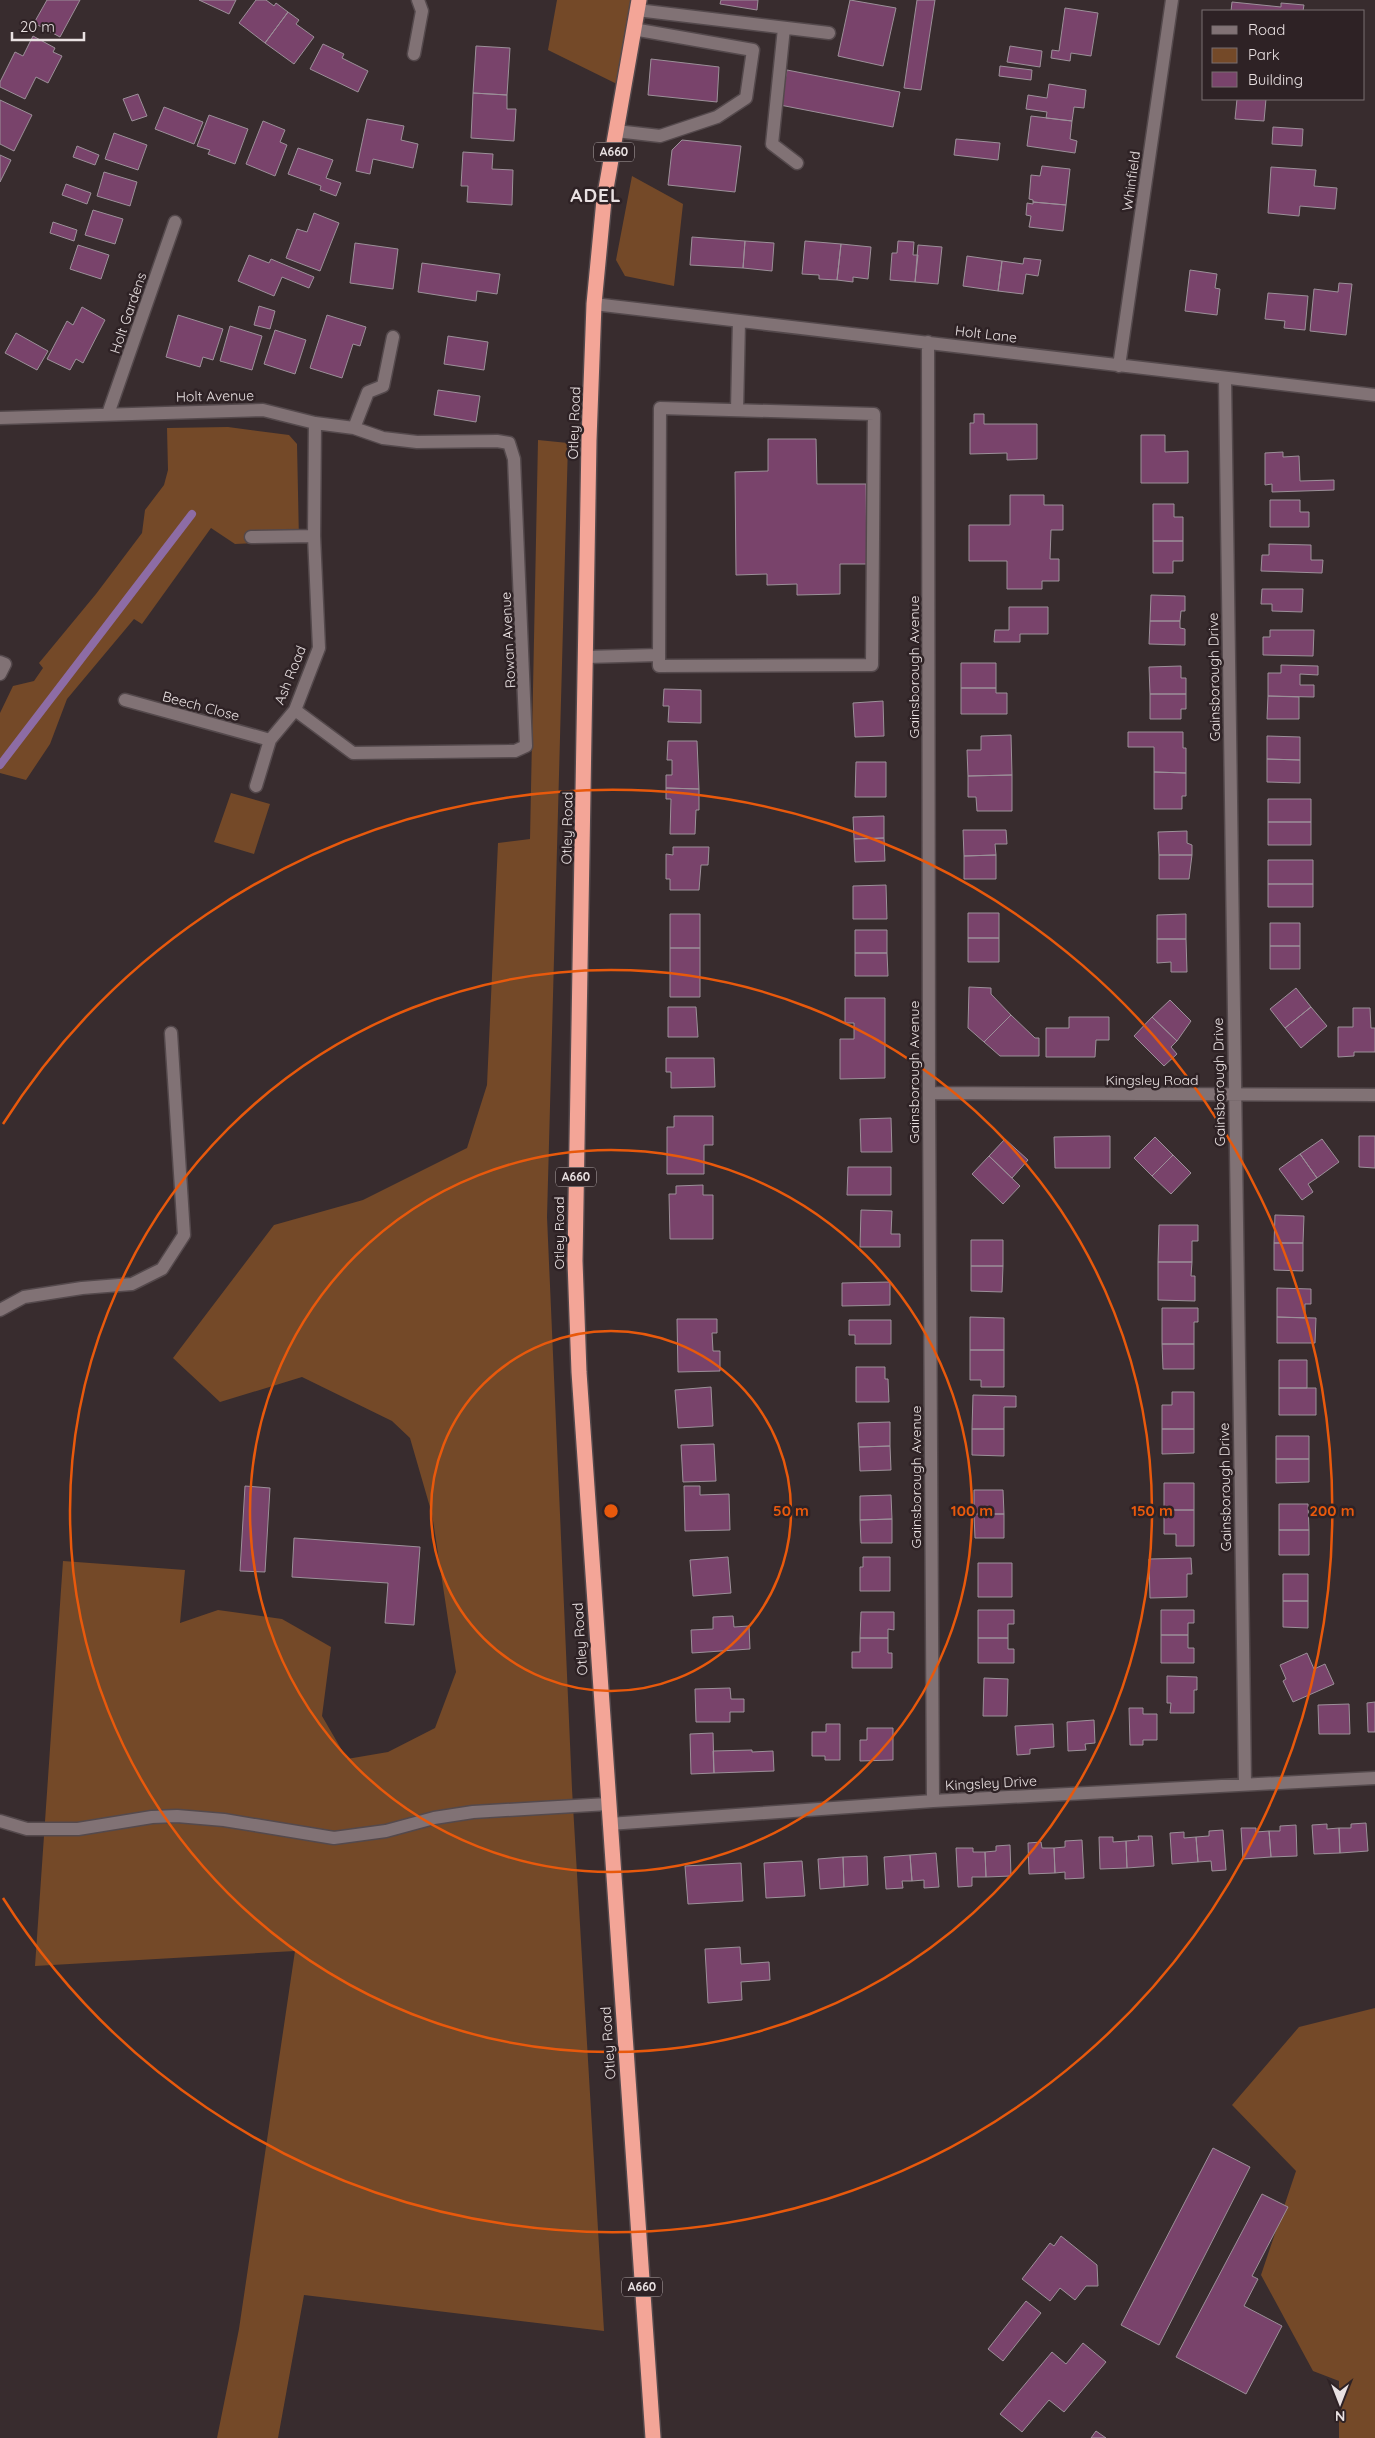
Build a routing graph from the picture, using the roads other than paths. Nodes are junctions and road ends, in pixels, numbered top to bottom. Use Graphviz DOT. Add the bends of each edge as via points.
graph roads {
  1 [pos="418,0"];
  2 [pos="1172,0"];
  3 [pos="638,5"];
  4 [pos="784,28"];
  5 [pos="633,30"];
  6 [pos="829,33"];
  7 [pos="414,54"];
  8 [pos="616,131"];
  9 [pos="796,163"];
  10 [pos="176,222"];
  11 [pos="594,304"];
  12 [pos="739,320"];
  13 [pos="393,337"];
  14 [pos="928,342"];
  15 [pos="1119,366"];
  16 [pos="1225,379"];
  17 [pos="1375,395"];
  18 [pos="737,410"];
  19 [pos="108,414"];
  20 [pos="0,418"];
  21 [pos="316,423"];
  22 [pos="354,428"];
  23 [pos="314,536"];
  24 [pos="251,537"];
  25 [pos="659,655"];
  26 [pos="586,656"];
  27 [pos="0,662"];
  28 [pos="0,674"];
  29 [pos="125,700"];
  30 [pos="295,710"];
  31 [pos="270,740"];
  32 [pos="256,786"];
  33 [pos="171,1033"];
  34 [pos="929,1093"];
  35 [pos="1234,1095"];
  36 [pos="1375,1095"];
  37 [pos="0,1310"];
  38 [pos="1375,1778"];
  39 [pos="1245,1784"];
  40 [pos="933,1802"];
  41 [pos="608,1804"];
  42 [pos="0,1821"];
  43 [pos="609,1824"];
  44 [pos="653,2438"];
  1 -- 7 [label="street" via="422,11"];
  2 -- 15 [label="street, Whinfield"];
  3 -- 4 [label="street"];
  3 -- 5 [label="highway, Otley Road / A660"];
  4 -- 6 [label="street"];
  4 -- 9 [label="street" via="772,144"];
  5 -- 8 [label="highway, Otley Road / A660"];
  5 -- 8 [label="street" via="753,50 746,98 716,117 660,136"];
  8 -- 11 [label="highway, Otley Road / A660" via="604,200"];
  10 -- 19 [label="street, Holt Gardens"];
  11 -- 12 [label="street, Holt Lane"];
  11 -- 26 [label="highway, Otley Road / A660"];
  12 -- 14 [label="street, Holt Lane"];
  12 -- 18 [label="street"];
  13 -- 22 [label="street" via="383,386 368,392"];
  14 -- 15 [label="street, Holt Lane"];
  14 -- 34 [label="street, Gainsborough Avenue"];
  15 -- 16 [label="street, Holt Lane"];
  16 -- 17 [label="street, Holt Lane"];
  16 -- 35 [label="street, Gainsborough Drive"];
  18 -- 25 [label="street" via="660,408"];
  18 -- 25 [label="street" via="874,414 872,665 659,666"];
  19 -- 20 [label="street, Holt Avenue"];
  19 -- 21 [label="street, Holt Avenue" via="263,410"];
  21 -- 22 [label="street, Holt Avenue"];
  21 -- 23 [label="street, Ash Road"];
  22 -- 30 [label="street, Rowan Avenue" via="383,438 417,442 509,443 514,459 526,746 515,751 353,753"];
  23 -- 24 [label="street"];
  23 -- 30 [label="street, Ash Road" via="319,648"];
  25 -- 26 [label="street"];
  26 -- 41 [label="highway, Otley Road / A660" via="575,1261 579,1372"];
  27 -- 28 [label="street" via="5,664"];
  29 -- 31 [label="street, Beech Close"];
  30 -- 31 [label="street, Ash Road"];
  31 -- 32 [label="street, Ash Road"];
  33 -- 37 [label="street" via="184,1235 162,1269 132,1284 24,1297"];
  34 -- 35 [label="street, Kingsley Road"];
  34 -- 40 [label="street, Gainsborough Avenue"];
  35 -- 36 [label="street, Kingsley Road"];
  35 -- 39 [label="street, Gainsborough Drive"];
  38 -- 39 [label="street, Kingsley Drive"];
  39 -- 40 [label="street, Kingsley Drive"];
  40 -- 43 [label="street, Kingsley Drive"];
  41 -- 42 [label="street" via="473,1812 386,1831 334,1838 224,1820 177,1816 78,1829 27,1829"];
  41 -- 43 [label="highway, Otley Road / A660"];
  43 -- 44 [label="highway, Otley Road / A660"];
}
